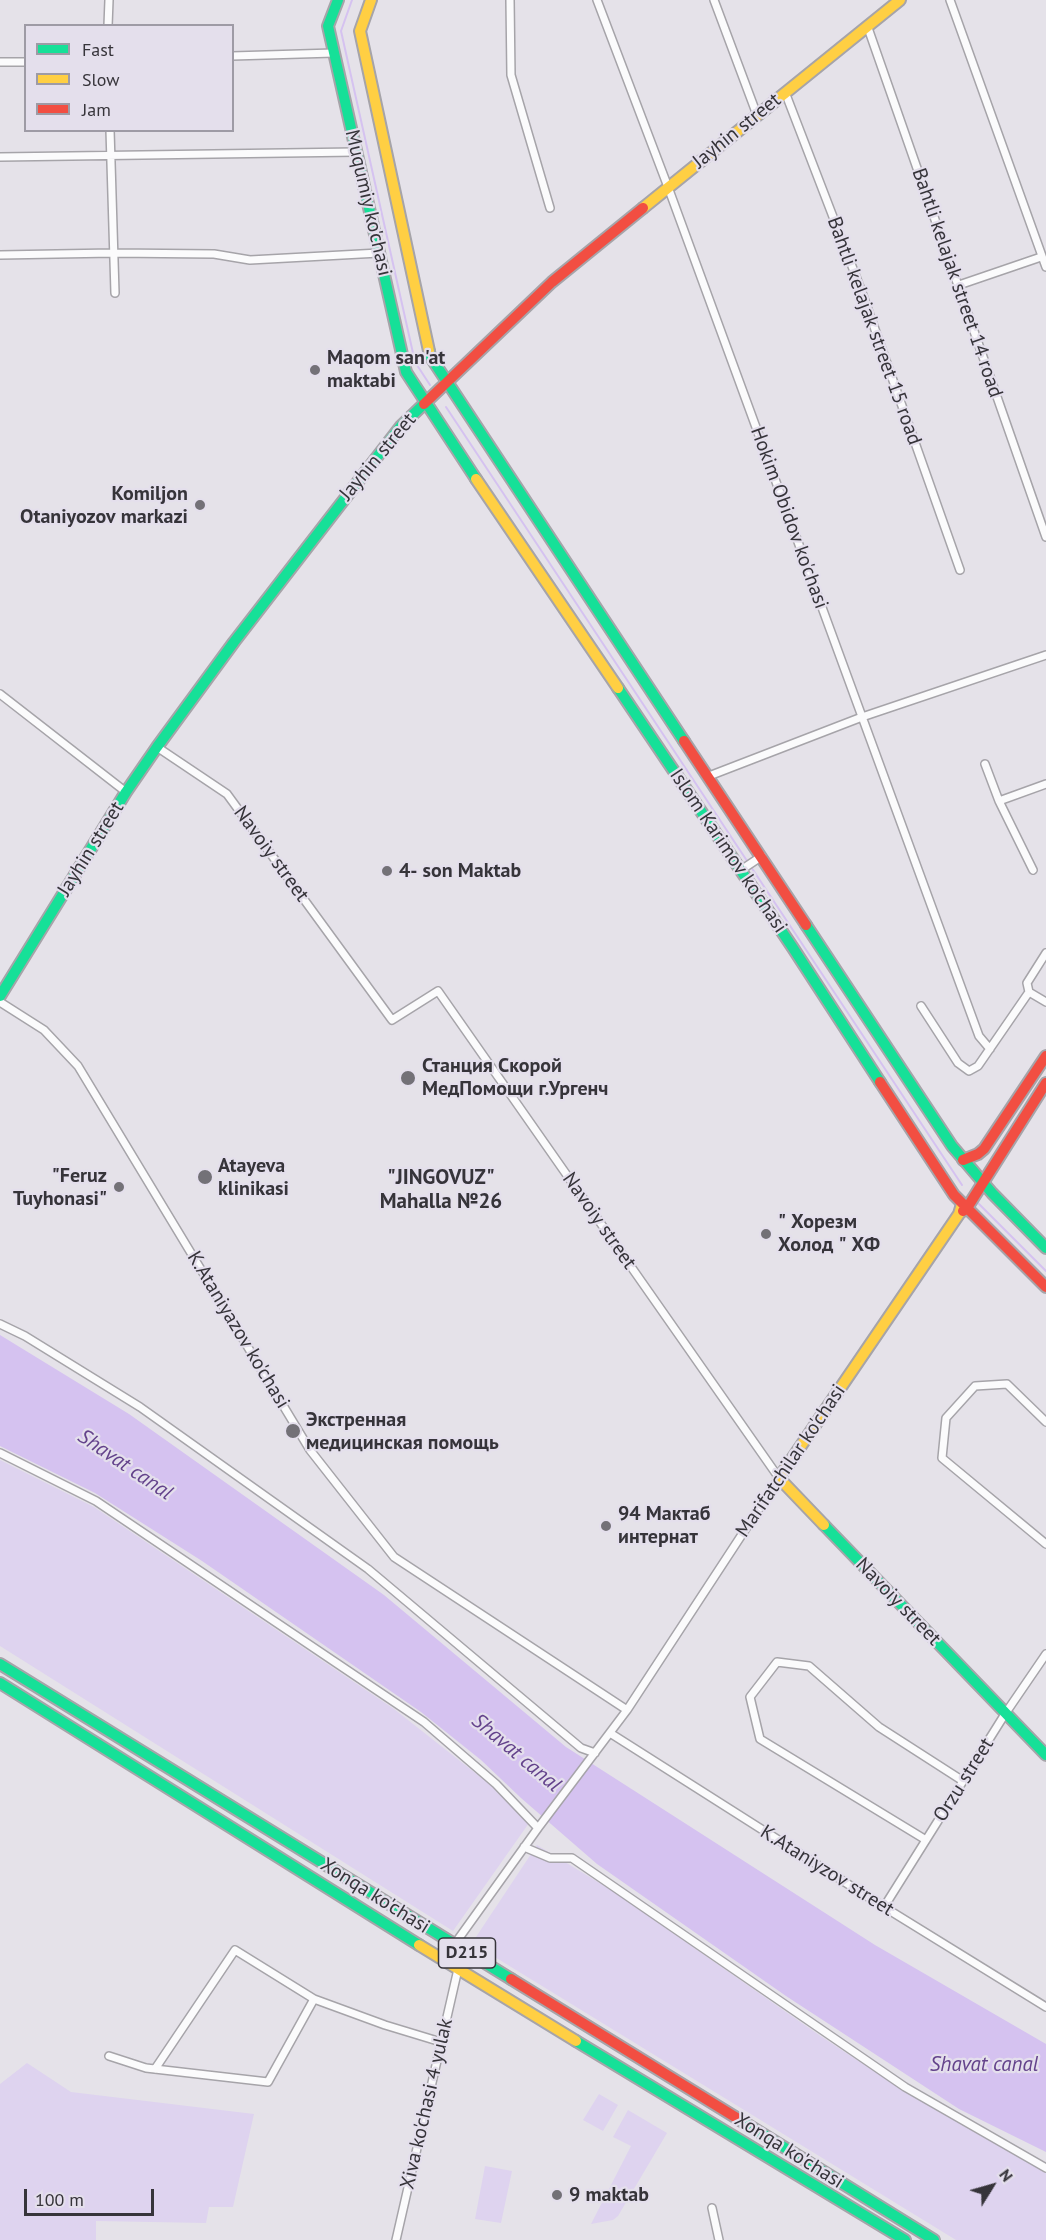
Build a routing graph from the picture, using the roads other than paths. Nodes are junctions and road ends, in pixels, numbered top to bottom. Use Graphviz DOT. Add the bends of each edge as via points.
graph roads {
  1 [pos="109,0"];
  2 [pos="338,0"];
  3 [pos="371,0"];
  4 [pos="510,0"];
  5 [pos="597,0"];
  6 [pos="714,0"];
  7 [pos="900,0"];
  8 [pos="950,0"];
  9 [pos="108,24"];
  10 [pos="868,28"];
  11 [pos="334,53"];
  12 [pos="234,56"];
  13 [pos="0,62"];
  14 [pos="24,62"];
  15 [pos="785,92"];
  16 [pos="757,115"];
  17 [pos="110,132"];
  18 [pos="357,152"];
  19 [pos="110,155"];
  20 [pos="0,157"];
  21 [pos="669,187"];
  22 [pos="550,208"];
  23 [pos="114,253"];
  24 [pos="379,253"];
  25 [pos="0,255"];
  26 [pos="1041,256"];
  27 [pos="1046,267"];
  28 [pos="959,285"];
  29 [pos="115,293"];
  30 [pos="447,381"];
  31 [pos="425,404"];
  32 [pos="1046,537"];
  33 [pos="960,570"];
  34 [pos="1046,655"];
  35 [pos="0,694"];
  36 [pos="862,717"];
  37 [pos="157,747"];
  38 [pos="985,764"];
  39 [pos="709,776"];
  40 [pos="1046,784"];
  41 [pos="126,792"];
  42 [pos="999,801"];
  43 [pos="762,856"];
  44 [pos="741,870"];
  45 [pos="1033,870"];
  46 [pos="1046,953"];
  47 [pos="1029,992"];
  48 [pos="0,996"];
  49 [pos="0,1002"];
  50 [pos="1046,1002"];
  51 [pos="921,1006"];
  52 [pos="990,1049"];
  53 [pos="1046,1056"];
  54 [pos="1046,1083"];
  55 [pos="963,1160"];
  56 [pos="982,1182"];
  57 [pos="962,1209"];
  58 [pos="1046,1248"];
  59 [pos="1046,1287"];
  60 [pos="0,1324"];
  61 [pos="1046,1422"];
  62 [pos="0,1453"];
  63 [pos="779,1478"];
  64 [pos="1046,1544"];
  65 [pos="1046,1654"];
  66 [pos="0,1664"];
  67 [pos="0,1683"];
  68 [pos="627,1710"];
  69 [pos="1005,1714"];
  70 [pos="610,1734"];
  71 [pos="596,1752"];
  72 [pos="1046,1755"];
  73 [pos="963,1781"];
  74 [pos="538,1828"];
  75 [pos="926,1840"];
  76 [pos="524,1847"];
  77 [pos="884,1908"];
  78 [pos="454,1945"];
  79 [pos="458,1969"];
  80 [pos="314,1999"];
  81 [pos="1046,2007"];
  82 [pos="441,2042"];
  83 [pos="109,2056"];
  84 [pos="155,2069"];
  85 [pos="1046,2168"];
  86 [pos="823,2172"];
  87 [pos="815,2185"];
  88 [pos="712,2208"];
  89 [pos="396,2240"];
  90 [pos="719,2240"];
  91 [pos="905,2240"];
  92 [pos="934,2240"];
  1 -- 9 [label="street"];
  2 -- 11 [label="main road, Muqumiy ko'chasi" via="328,26"];
  3 -- 30 [label="main road, Muqumiy ko'chasi" via="360,31 430,356"];
  4 -- 22 [label="street" via="512,75"];
  5 -- 21 [label="street, Hokim Obidov ko'chasi"];
  6 -- 16 [label="street"];
  7 -- 10 [label="main road, Jayhin street"];
  8 -- 26 [label="street"];
  10 -- 15 [label="main road, Jayhin street"];
  10 -- 28 [label="street, Bahtli kelajak street 14 road"];
  11 -- 12 [label="street"];
  11 -- 18 [label="main road, Muqumiy ko'chasi"];
  13 -- 14 [label="street"];
  15 -- 16 [label="main road, Jayhin street"];
  15 -- 33 [label="street, Bahtli kelajak street 15 road" via="860,287"];
  16 -- 21 [label="main road, Jayhin street"];
  17 -- 19 [label="street"];
  18 -- 19 [label="street"];
  18 -- 24 [label="main road, Muqumiy ko'chasi"];
  19 -- 20 [label="street"];
  19 -- 23 [label="street"];
  21 -- 30 [label="main road, Jayhin street" via="552,282"];
  21 -- 36 [label="street, Hokim Obidov ko'chasi"];
  23 -- 24 [label="street" via="214,254 250,260"];
  23 -- 25 [label="street"];
  23 -- 29 [label="street"];
  24 -- 31 [label="main road, Muqumiy ko'chasi" via="406,372"];
  26 -- 27 [label="street"];
  26 -- 28 [label="street"];
  28 -- 32 [label="street, Bahtli kelajak street 14 road"];
  30 -- 31 [label="main road, Jayhin street"];
  30 -- 39 [label="main road, Islom Karimov ko'chasi"];
  31 -- 37 [label="main road, Jayhin street" via="401,426 340,503"];
  31 -- 44 [label="main road, Islom Karimov ko'chasi"];
  34 -- 36 [label="street"];
  35 -- 41 [label="street"];
  36 -- 39 [label="street"];
  36 -- 52 [label="street, Hokim Obidov ko'chasi" via="979,1036"];
  37 -- 41 [label="main road, Jayhin street"];
  37 -- 63 [label="street, Navoiy street" via="227,794 392,1020 438,991"];
  38 -- 42 [label="street"];
  39 -- 43 [label="main road, Islom Karimov ko'chasi"];
  40 -- 42 [label="street"];
  41 -- 48 [label="main road, Jayhin street"];
  42 -- 45 [label="street"];
  43 -- 44 [label="street"];
  43 -- 55 [label="main road, Islom Karimov ko'chasi"];
  44 -- 57 [label="main road, Islom Karimov ko'chasi"];
  46 -- 47 [label="street" via="1027,983"];
  47 -- 50 [label="street"];
  47 -- 52 [label="street"];
  49 -- 68 [label="street, K.Ataniyazov ko'chasi" via="44,1030 78,1066 310,1450 394,1557"];
  51 -- 52 [label="street" via="958,1063 969,1071 978,1066"];
  53 -- 55 [label="main road" via="984,1149"];
  54 -- 56 [label="main road, Marifatchilar ko'chasi"];
  55 -- 56 [label="main road, Islom Karimov ko'chasi"];
  56 -- 57 [label="main road, Marifatchilar ko'chasi"];
  56 -- 58 [label="main road, Islom Karimov ko'chasi"];
  57 -- 59 [label="main road, Islom Karimov ko'chasi"];
  57 -- 63 [label="main road, Marifatchilar ko'chasi"];
  60 -- 71 [label="street" via="140,1407 368,1569 581,1748"];
  61 -- 64 [label="street" via="1007,1383 975,1386 946,1418 942,1458"];
  62 -- 74 [label="street" via="96,1501 424,1722 496,1784"];
  63 -- 68 [label="street, Marifatchilar ko'chasi"];
  63 -- 69 [label="main road, Navoiy street"];
  65 -- 69 [label="street, Orzu street"];
  66 -- 78 [label="main road, Xonqa ko'chasi / D215"];
  67 -- 79 [label="main road, Xonqa ko'chasi / D215"];
  68 -- 70 [label="street, Marifatchilar ko'chasi"];
  69 -- 72 [label="main road, Navoiy street"];
  69 -- 73 [label="street, Orzu street"];
  70 -- 71 [label="street, Marifatchilar ko'chasi"];
  70 -- 77 [label="street, K.Ataniyzov street"];
  71 -- 74 [label="street, Marifatchilar ko'chasi"];
  73 -- 75 [label="street, Orzu street"];
  73 -- 75 [label="street" via="879,1726 809,1666 777,1662 750,1697 760,1739"];
  74 -- 76 [label="street, Marifatchilar ko'chasi"];
  75 -- 77 [label="street, Orzu street"];
  76 -- 78 [label="street, Marifatchilar ko'chasi"];
  76 -- 85 [label="street" via="550,1857 572,1858 905,2087"];
  77 -- 81 [label="street, K.Ataniyzov street"];
  78 -- 86 [label="main road, Xonqa ko'chasi / D215"];
  79 -- 82 [label="street, Xiva ko'chasi 4 yulak"];
  79 -- 87 [label="main road, Xonqa ko'chasi / D215"];
  80 -- 82 [label="street"];
  80 -- 84 [label="street" via="268,2082"];
  80 -- 84 [label="street" via="235,1950"];
  82 -- 89 [label="street, Xiva ko'chasi 4 yulak"];
  83 -- 84 [label="street"];
  86 -- 87 [label="main road"];
  86 -- 92 [label="main road, Xonqa ko'chasi / D215"];
  87 -- 91 [label="main road, Xonqa ko'chasi / D215"];
  88 -- 90 [label="street"];
}
